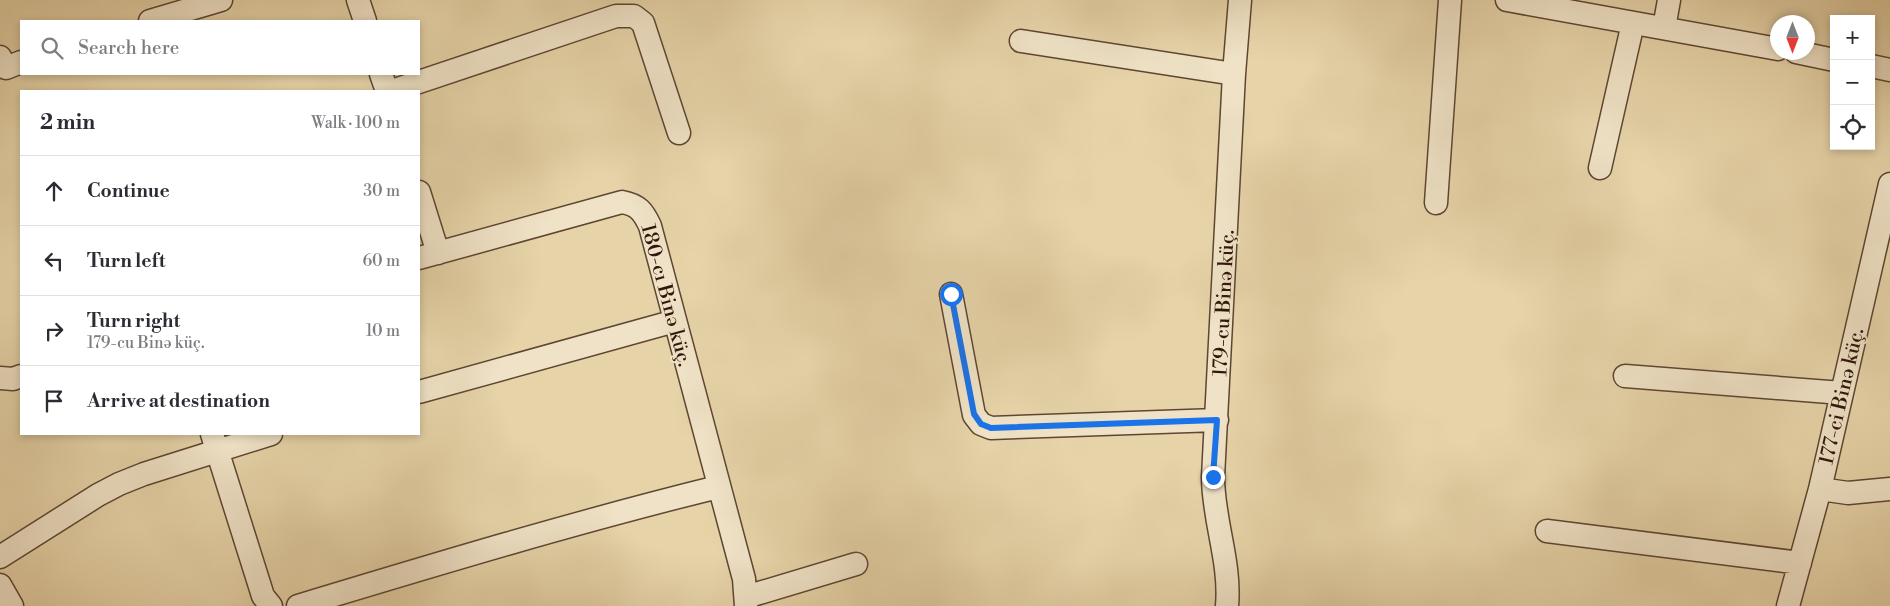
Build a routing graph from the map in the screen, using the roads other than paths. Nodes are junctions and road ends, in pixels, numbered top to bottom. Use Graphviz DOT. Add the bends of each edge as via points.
graph roads {
  1 [pos="221,0"];
  2 [pos="358,0"];
  3 [pos="1240,0"];
  4 [pos="1450,0"];
  5 [pos="1507,0"];
  6 [pos="1669,0"];
  7 [pos="153,20"];
  8 [pos="365,20"];
  9 [pos="1633,23"];
  10 [pos="1664,28"];
  11 [pos="1021,41"];
  12 [pos="1770,48"];
  13 [pos="1815,56"];
  14 [pos="1830,59"];
  15 [pos="1875,67"];
  16 [pos="1890,70"];
  17 [pos="1234,74"];
  18 [pos="381,75"];
  19 [pos="387,90"];
  20 [pos="395,90"];
  21 [pos="679,134"];
  22 [pos="1600,168"];
  23 [pos="1890,184"];
  24 [pos="420,199"];
  25 [pos="1436,203"];
  26 [pos="428,255"];
  27 [pos="951,294"];
  28 [pos="675,320"];
  29 [pos="20,376"];
  30 [pos="1626,376"];
  31 [pos="0,378"];
  32 [pos="420,392"];
  33 [pos="1842,393"];
  34 [pos="1217,420"];
  35 [pos="264,435"];
  36 [pos="215,442"];
  37 [pos="718,486"];
  38 [pos="1820,489"];
  39 [pos="1890,489"];
  40 [pos="1547,532"];
  41 [pos="0,557"];
  42 [pos="1800,562"];
  43 [pos="856,564"];
  44 [pos="0,584"];
  45 [pos="746,601"];
  46 [pos="12,606"];
  47 [pos="271,606"];
  48 [pos="298,606"];
  49 [pos="1226,606"];
  50 [pos="1788,606"];
  1 -- 7 [label="street"];
  2 -- 8 [label="street"];
  3 -- 17 [label="street, 179-cu Binə küç."];
  4 -- 25 [label="street"];
  5 -- 9 [label="street"];
  6 -- 10 [label="street"];
  9 -- 10 [label="street"];
  9 -- 22 [label="street"];
  10 -- 12 [label="street"];
  11 -- 17 [label="street"];
  13 -- 14 [label="street"];
  15 -- 16 [label="street"];
  17 -- 34 [label="street, 179-cu Binə küç."];
  18 -- 19 [label="street"];
  20 -- 21 [label="street" via="616,16 634,16 642,23"];
  23 -- 33 [label="street, 177-ci Binə küç."];
  24 -- 26 [label="street"];
  26 -- 28 [label="street, 180-cı Binə küç." via="622,202 634,204 650,226"];
  27 -- 34 [label="street" via="974,414 981,424 991,428"];
  28 -- 32 [label="street"];
  28 -- 37 [label="street, 180-cı Binə küç."];
  29 -- 31 [label="street"];
  30 -- 33 [label="street"];
  33 -- 38 [label="street, 177-ci Binə küç."];
  34 -- 49 [label="street, 179-cu Binə küç." via="1213,496 1225,562"];
  35 -- 36 [label="street"];
  36 -- 41 [label="street" via="119,484"];
  36 -- 47 [label="street" via="263,596"];
  37 -- 45 [label="street, 180-cı Binə küç." via="744,579"];
  37 -- 48 [label="street" via="485,549"];
  38 -- 39 [label="street" via="1848,493"];
  38 -- 42 [label="street, 177-ci Binə küç."];
  40 -- 42 [label="street"];
  42 -- 50 [label="street, 177-ci Binə küç."];
  43 -- 45 [label="street"];
  44 -- 46 [label="street"];
}
